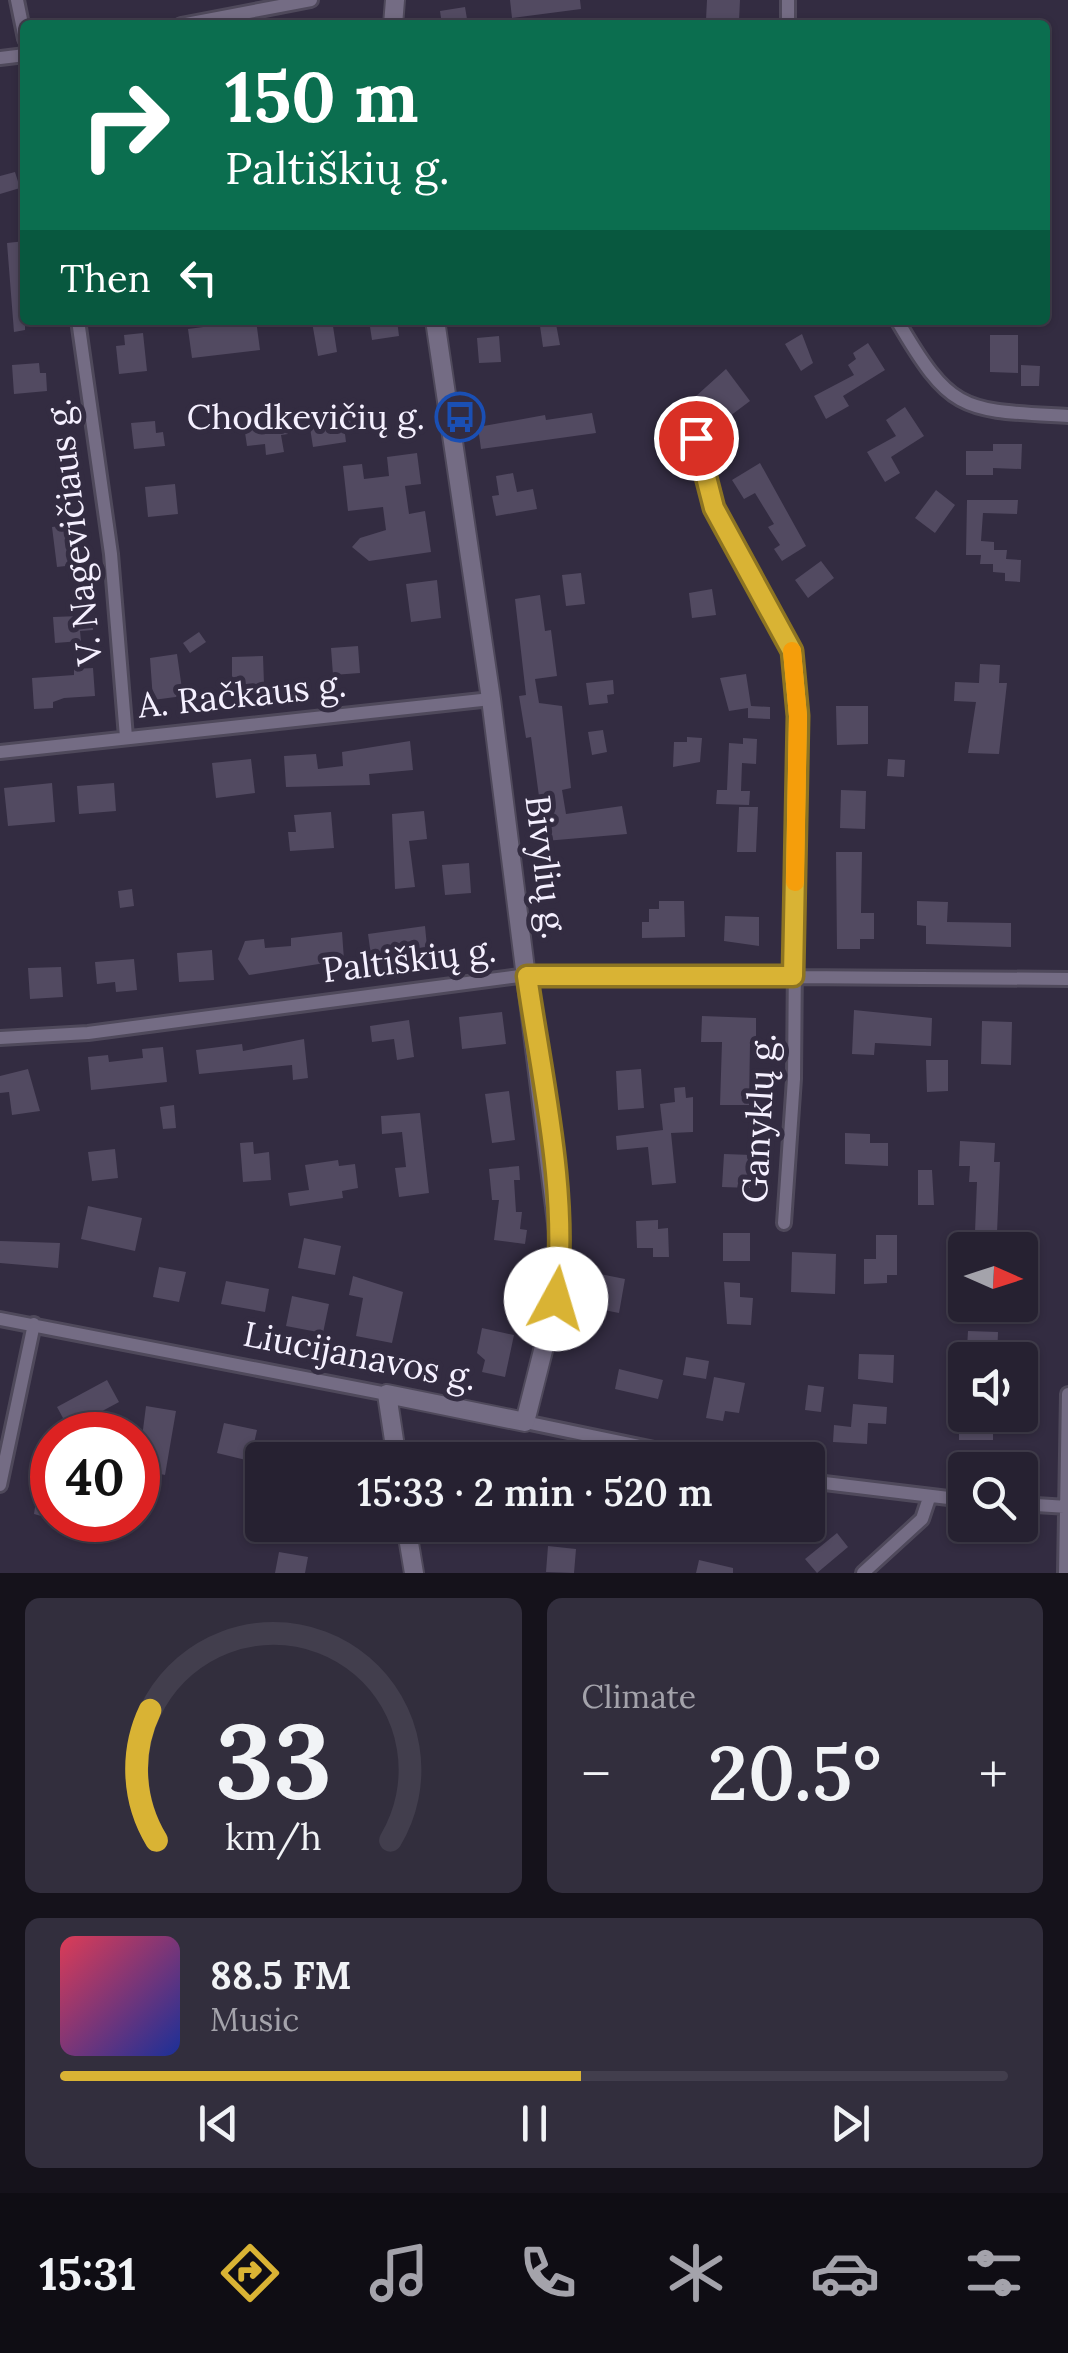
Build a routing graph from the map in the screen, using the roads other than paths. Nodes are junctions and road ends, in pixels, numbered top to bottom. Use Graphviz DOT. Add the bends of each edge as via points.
graph roads {
  1 [pos="311,0"];
  2 [pos="207,20"];
  3 [pos="79,325"];
  4 [pos="436,325"];
  5 [pos="900,325"];
  6 [pos="1068,416"];
  7 [pos="696,438"];
  8 [pos="491,699"];
  9 [pos="126,737"];
  10 [pos="0,752"];
  11 [pos="527,976"];
  12 [pos="793,976"];
  13 [pos="1068,979"];
  14 [pos="0,1038"];
  15 [pos="784,1224"];
  16 [pos="0,1319"];
  17 [pos="34,1324"];
  18 [pos="387,1394"];
  19 [pos="1068,1394"];
  20 [pos="525,1422"];
  21 [pos="394,1442"];
  22 [pos="621,1442"];
  23 [pos="825,1483"];
  24 [pos="0,1485"];
  25 [pos="929,1498"];
  26 [pos="948,1499"];
  27 [pos="1038,1505"];
  28 [pos="1066,1507"];
  29 [pos="409,1542"];
  30 [pos="414,1573"];
  31 [pos="863,1573"];
  32 [pos="1065,1573"];
  1 -- 2 [label="street"];
  3 -- 9 [label="street, V. Nagevičiaus g." via="111,554"];
  4 -- 8 [label="street, Bivylių g."];
  5 -- 6 [label="street" via="952,397 976,410"];
  7 -- 12 [label="street, Ganyklų g." via="714,508 792,651 798,716"];
  8 -- 9 [label="street, A. Račkaus g."];
  8 -- 11 [label="street, Bivylių g."];
  9 -- 10 [label="street, A. Račkaus g."];
  11 -- 12 [label="street, Paltiškių g."];
  11 -- 14 [label="street, Paltiškių g." via="88,1034"];
  11 -- 20 [label="street, Bivylių g." via="561,1255"];
  12 -- 13 [label="street, Paltiškių g."];
  12 -- 15 [label="street, Ganyklų g."];
  16 -- 17 [label="street, Liucijanavos g."];
  17 -- 18 [label="street, Liucijanavos g."];
  17 -- 24 [label="street"];
  18 -- 20 [label="street, Liucijanavos g."];
  18 -- 21 [label="street"];
  19 -- 28 [label="street"];
  20 -- 22 [label="street, Liucijanavos g."];
  23 -- 25 [label="street"];
  25 -- 26 [label="street"];
  25 -- 31 [label="street" via="922,1519"];
  27 -- 28 [label="street"];
  28 -- 32 [label="street"];
  29 -- 30 [label="street"];
}
